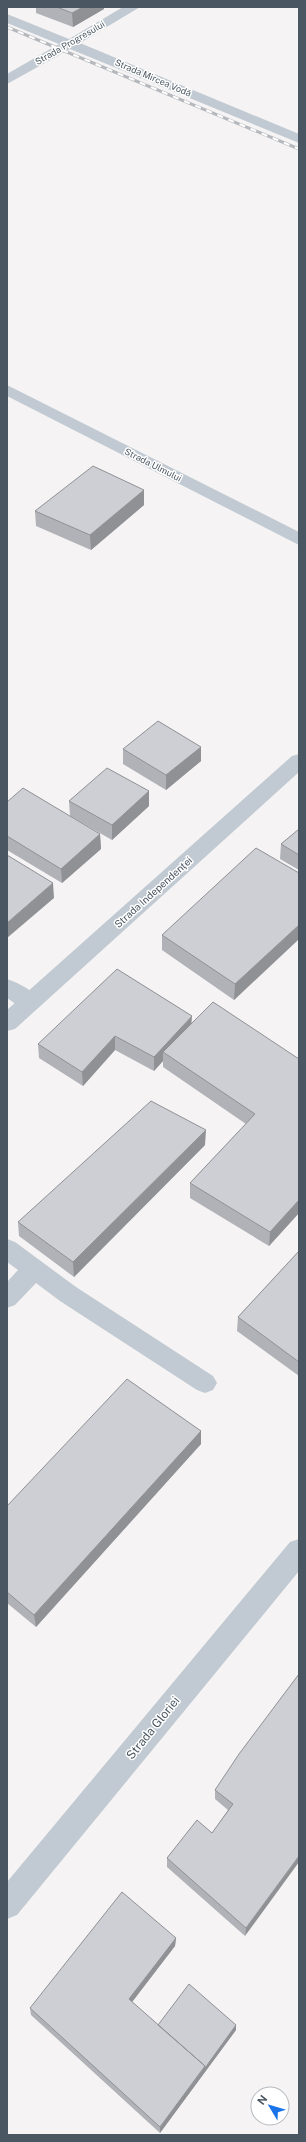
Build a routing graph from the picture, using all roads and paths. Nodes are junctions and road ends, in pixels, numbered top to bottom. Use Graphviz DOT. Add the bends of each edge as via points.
graph roads {
  1 [pos="133,7"];
  2 [pos="7,18"];
  3 [pos="70,43"];
  4 [pos="7,80"];
  5 [pos="299,139"];
  6 [pos="7,390"];
  7 [pos="299,539"];
  8 [pos="299,761"];
  9 [pos="7,987"];
  10 [pos="30,1002"];
  11 [pos="7,1023"];
  12 [pos="7,1249"];
  13 [pos="34,1269"];
  14 [pos="7,1298"];
  15 [pos="205,1383"];
  16 [pos="299,1550"];
  17 [pos="7,1906"];
  1 -- 3 [label="street, Strada Progresului"];
  2 -- 3 [label="street, Strada Mircea Vodă"];
  3 -- 4 [label="street, Strada Progresului"];
  3 -- 5 [label="street, Strada Mircea Vodă"];
  6 -- 7 [label="street, Strada Ulmului"];
  8 -- 10 [label="street, Strada Independenței"];
  9 -- 10 [label="street"];
  10 -- 11 [label="street, Strada Independenței"];
  12 -- 13 [label="lane"];
  13 -- 14 [label="lane"];
  13 -- 15 [label="lane"];
  16 -- 17 [label="street, Strada Gloriei"];
}
